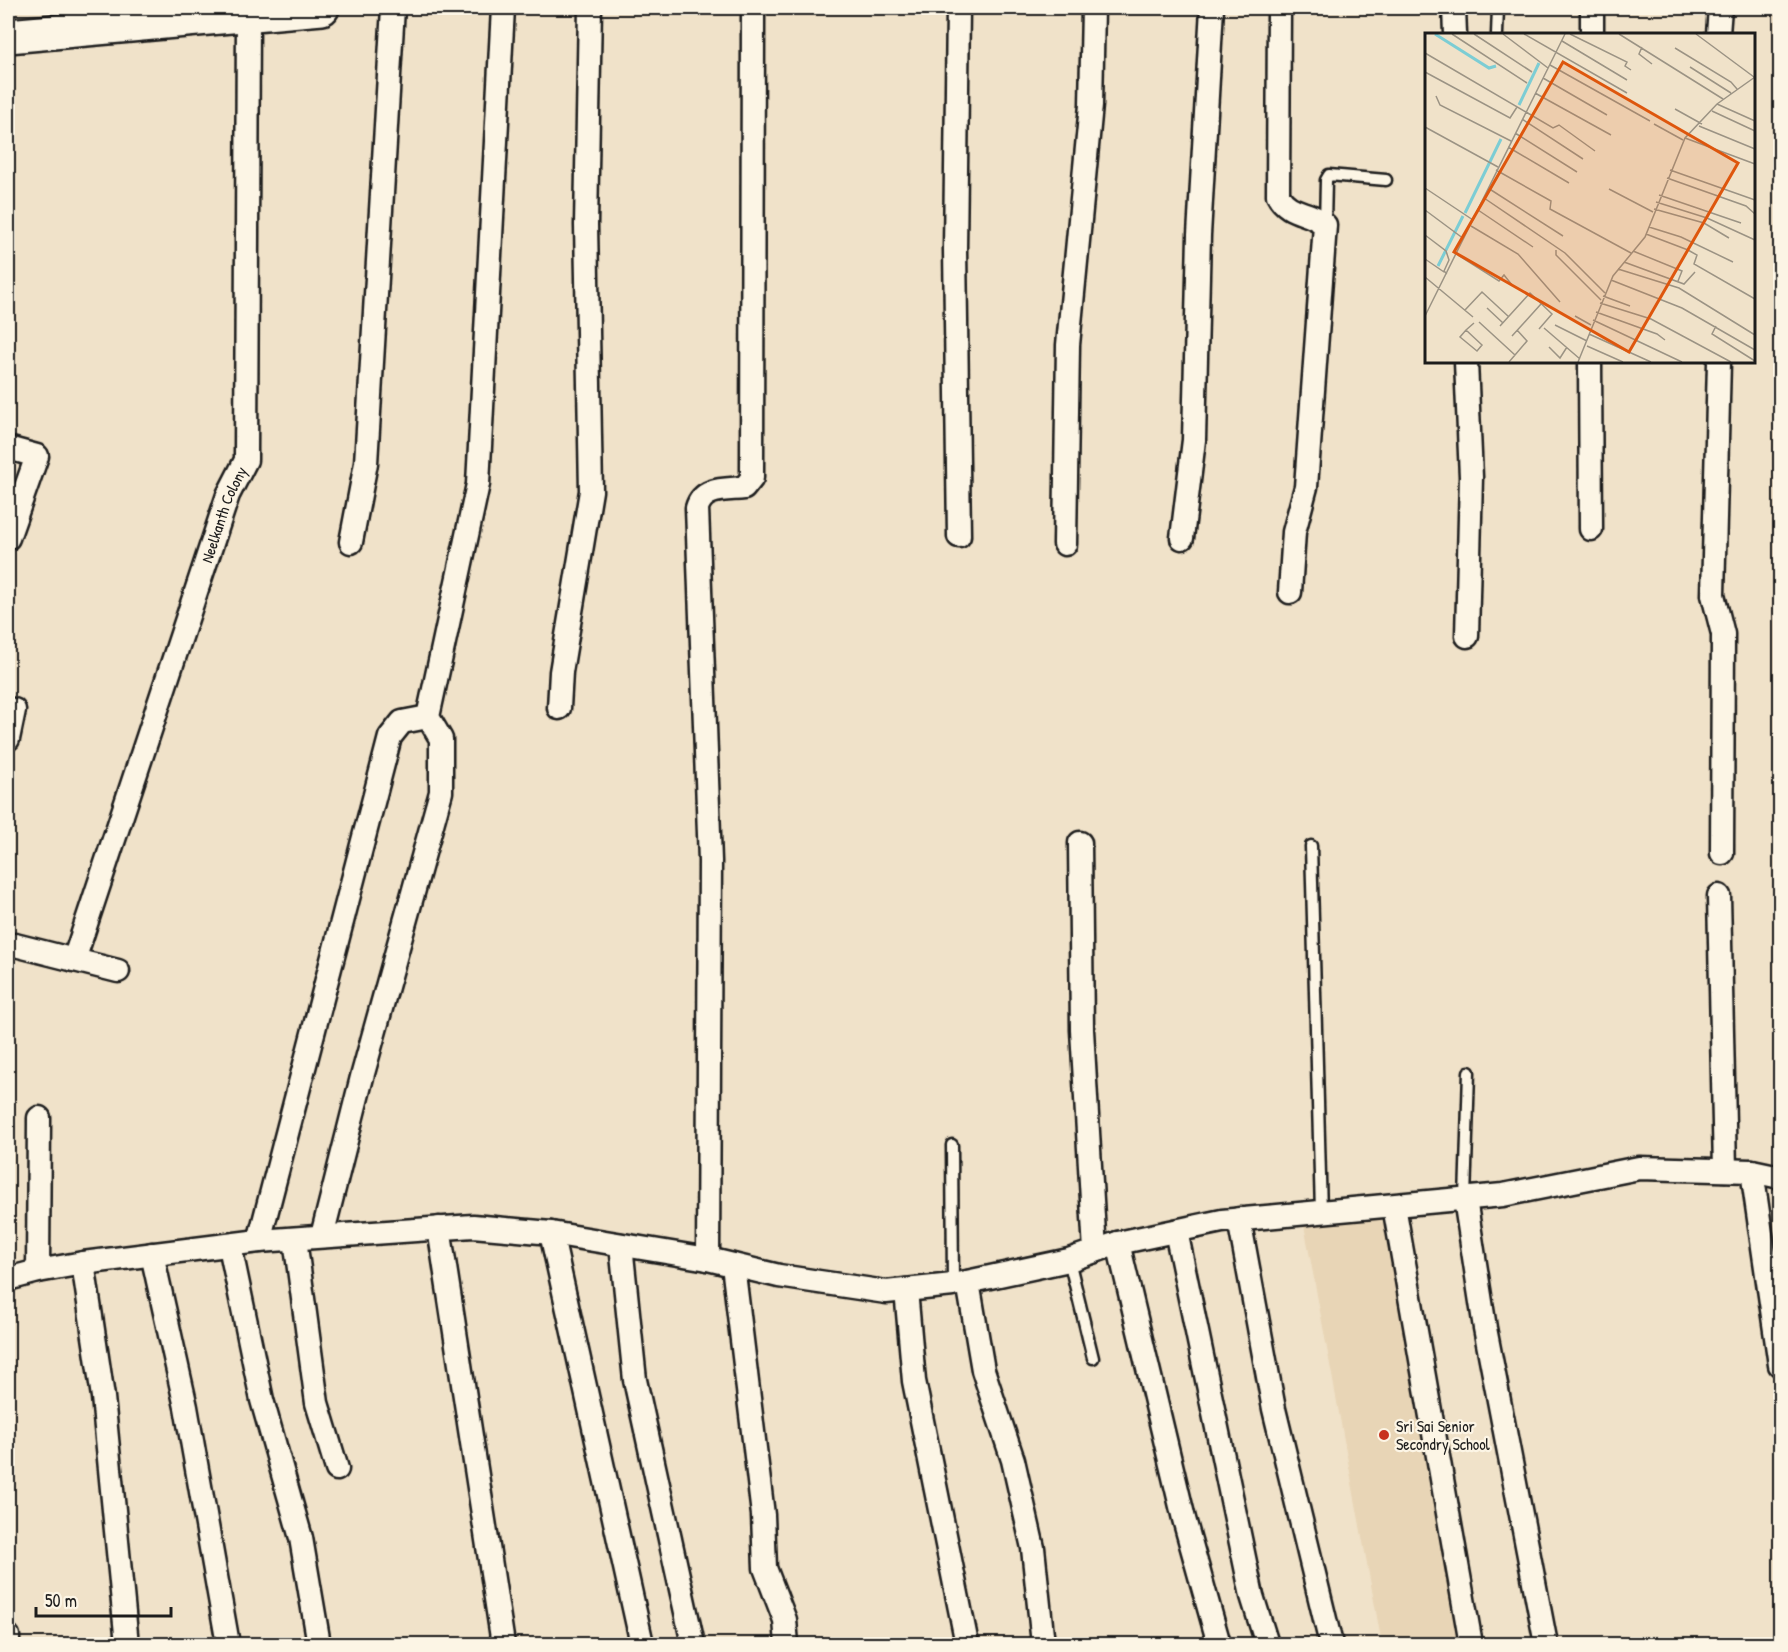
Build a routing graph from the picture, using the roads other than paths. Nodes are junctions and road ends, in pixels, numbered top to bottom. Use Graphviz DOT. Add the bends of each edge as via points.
graph roads {
  1 [pos="306,8"];
  2 [pos="393,8"];
  3 [pos="503,8"];
  4 [pos="590,8"];
  5 [pos="753,8"];
  6 [pos="958,8"];
  7 [pos="1093,8"];
  8 [pos="1212,8"];
  9 [pos="1279,8"];
  10 [pos="1454,8"];
  11 [pos="1498,8"];
  12 [pos="1592,8"];
  13 [pos="1719,8"];
  14 [pos="248,15"];
  15 [pos="130,16"];
  16 [pos="1455,33"];
  17 [pos="1497,33"];
  18 [pos="1592,33"];
  19 [pos="1718,33"];
  20 [pos="8,36"];
  21 [pos="1386,180"];
  22 [pos="1325,225"];
  23 [pos="1466,363"];
  24 [pos="1590,363"];
  25 [pos="1719,363"];
  26 [pos="8,448"];
  27 [pos="1591,529"];
  28 [pos="959,536"];
  29 [pos="8,538"];
  30 [pos="1182,538"];
  31 [pos="351,542"];
  32 [pos="1065,544"];
  33 [pos="1290,591"];
  34 [pos="1467,636"];
  35 [pos="559,708"];
  36 [pos="8,709"];
  37 [pos="428,717"];
  38 [pos="8,739"];
  39 [pos="1080,843"];
  40 [pos="1311,846"];
  41 [pos="1722,853"];
  42 [pos="1719,896"];
  43 [pos="15,945"];
  44 [pos="74,960"];
  45 [pos="118,970"];
  46 [pos="1469,1072"];
  47 [pos="39,1119"];
  48 [pos="952,1145"];
  49 [pos="1725,1170"];
  50 [pos="1752,1171"];
  51 [pos="1780,1177"];
  52 [pos="1465,1199"];
  53 [pos="1394,1206"];
  54 [pos="1321,1212"];
  55 [pos="1239,1219"];
  56 [pos="439,1228"];
  57 [pos="1176,1230"];
  58 [pos="551,1233"];
  59 [pos="322,1236"];
  60 [pos="295,1239"];
  61 [pos="258,1241"];
  62 [pos="1118,1243"];
  63 [pos="621,1245"];
  64 [pos="230,1246"];
  65 [pos="1095,1251"];
  66 [pos="152,1254"];
  67 [pos="708,1259"];
  68 [pos="1069,1260"];
  69 [pos="83,1263"];
  70 [pos="733,1265"];
  71 [pos="38,1271"];
  72 [pos="8,1279"];
  73 [pos="961,1283"];
  74 [pos="906,1290"];
  75 [pos="1093,1358"];
  76 [pos="1780,1365"];
  77 [pos="337,1469"];
  78 [pos="8,1636"];
  79 [pos="8,1644"];
  80 [pos="127,1644"];
  81 [pos="228,1644"];
  82 [pos="319,1644"];
  83 [pos="503,1644"];
  84 [pos="642,1644"];
  85 [pos="693,1644"];
  86 [pos="787,1644"];
  87 [pos="967,1644"];
  88 [pos="1043,1644"];
  89 [pos="1219,1644"];
  90 [pos="1267,1644"];
  91 [pos="1331,1644"];
  92 [pos="1471,1644"];
  93 [pos="1546,1644"];
  1 -- 14 [label="main road"];
  2 -- 31 [label="street" via="366,463"];
  3 -- 37 [label="street" via="478,484"];
  4 -- 35 [label="street" via="586,225 591,491 561,672"];
  5 -- 67 [label="street" via="752,478 744,488 708,492 697,507 710,861"];
  6 -- 28 [label="street" via="955,249"];
  7 -- 32 [label="street" via="1091,105 1068,345"];
  8 -- 30 [label="street" via="1199,235 1194,440"];
  9 -- 22 [label="street" via="1278,195 1288,210 1319,219"];
  10 -- 16 [label="street"];
  11 -- 17 [label="lane"];
  12 -- 18 [label="street"];
  13 -- 19 [label="street"];
  14 -- 15 [label="main road"];
  14 -- 44 [label="street, Neelkanth Colony" via="246,460 228,495"];
  15 -- 20 [label="main road"];
  21 -- 22 [label="lane" via="1329,175"];
  22 -- 33 [label="street" via="1306,487 1294,532"];
  23 -- 34 [label="street" via="1471,477"];
  24 -- 27 [label="street"];
  25 -- 41 [label="street" via="1713,595 1723,634"];
  26 -- 29 [label="street" via="37,456"];
  36 -- 38 [label="street" via="14,710"];
  37 -- 59 [label="street" via="441,739 441,792"];
  37 -- 61 [label="street" via="402,722 390,737"];
  39 -- 65 [label="street" via="1082,1030"];
  40 -- 54 [label="lane"];
  42 -- 49 [label="street"];
  43 -- 44 [label="street"];
  44 -- 45 [label="street"];
  46 -- 52 [label="lane"];
  47 -- 71 [label="street"];
  48 -- 73 [label="lane"];
  49 -- 50 [label="street"];
  49 -- 52 [label="street" via="1639,1168"];
  50 -- 51 [label="street"];
  50 -- 76 [label="street"];
  52 -- 53 [label="street"];
  52 -- 93 [label="street" via="1485,1328"];
  53 -- 54 [label="street"];
  53 -- 92 [label="street"];
  54 -- 55 [label="street"];
  55 -- 57 [label="street"];
  55 -- 91 [label="street" via="1275,1409"];
  56 -- 58 [label="street" via="473,1226"];
  56 -- 59 [label="street"];
  56 -- 83 [label="street"];
  57 -- 62 [label="street"];
  57 -- 90 [label="street" via="1252,1596"];
  58 -- 63 [label="street"];
  58 -- 84 [label="street"];
  59 -- 60 [label="street"];
  60 -- 61 [label="street"];
  60 -- 77 [label="street" via="317,1403"];
  61 -- 64 [label="street"];
  62 -- 65 [label="street"];
  62 -- 89 [label="street" via="1184,1519"];
  63 -- 67 [label="street"];
  63 -- 85 [label="street" via="635,1380"];
  64 -- 66 [label="street"];
  64 -- 82 [label="street" via="262,1400 301,1538"];
  65 -- 68 [label="street"];
  66 -- 69 [label="street"];
  66 -- 81 [label="street" via="186,1407"];
  67 -- 70 [label="street"];
  68 -- 73 [label="street"];
  68 -- 75 [label="lane"];
  69 -- 71 [label="street"];
  69 -- 80 [label="street" via="103,1397"];
  70 -- 74 [label="street" via="874,1290"];
  70 -- 86 [label="street" via="763,1515 765,1568 785,1620"];
  71 -- 72 [label="street"];
  73 -- 74 [label="street"];
  73 -- 88 [label="street" via="983,1370 1013,1460 1033,1548"];
  74 -- 87 [label="street" via="914,1381"];
  78 -- 79 [label="street"];
}
